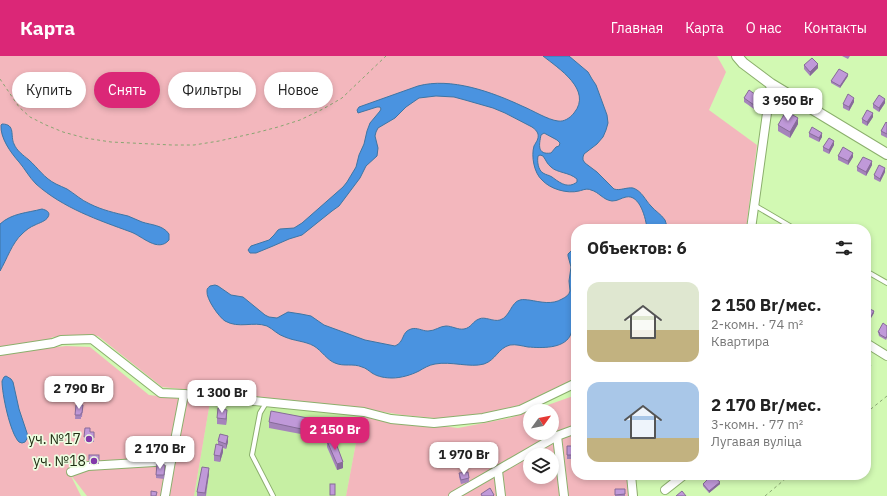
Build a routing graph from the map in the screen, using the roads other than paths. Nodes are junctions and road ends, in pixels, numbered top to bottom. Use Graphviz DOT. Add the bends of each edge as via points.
graph roads {
  1 [pos="738,56"];
  2 [pos="771,84"];
  3 [pos="887,154"];
  4 [pos="754,205"];
  5 [pos="752,224"];
  6 [pos="786,224"];
  7 [pos="871,274"];
  8 [pos="887,283"];
  9 [pos="871,346"];
  10 [pos="0,351"];
  11 [pos="887,356"];
  12 [pos="571,385"];
  13 [pos="184,394"];
  14 [pos="266,402"];
  15 [pos="571,431"];
  16 [pos="559,435"];
  17 [pos="550,440"];
  18 [pos="557,440"];
  19 [pos="171,460"];
  20 [pos="498,471"];
  21 [pos="71,472"];
  22 [pos="631,480"];
  23 [pos="678,480"];
  24 [pos="665,490"];
  25 [pos="165,496"];
  26 [pos="273,496"];
  27 [pos="453,496"];
  28 [pos="501,496"];
  29 [pos="564,496"];
  30 [pos="633,496"];
  1 -- 2 [label="street" via="743,63"];
  2 -- 3 [label="street"];
  2 -- 4 [label="street"];
  4 -- 5 [label="street"];
  4 -- 6 [label="lane"];
  7 -- 8 [label="lane"];
  9 -- 11 [label="street"];
  10 -- 13 [label="street" via="61,340 92,339 161,393"];
  12 -- 14 [label="street" via="520,410 453,422 391,419 364,412"];
  13 -- 14 [label="street"];
  13 -- 19 [label="street"];
  14 -- 26 [label="lane" via="260,413 252,455"];
  15 -- 16 [label="street"];
  17 -- 20 [label="street"];
  18 -- 29 [label="street"];
  19 -- 21 [label="street" via="88,466"];
  19 -- 25 [label="street"];
  20 -- 27 [label="street"];
  20 -- 28 [label="street"];
  22 -- 30 [label="street"];
  23 -- 24 [label="street"];
}
